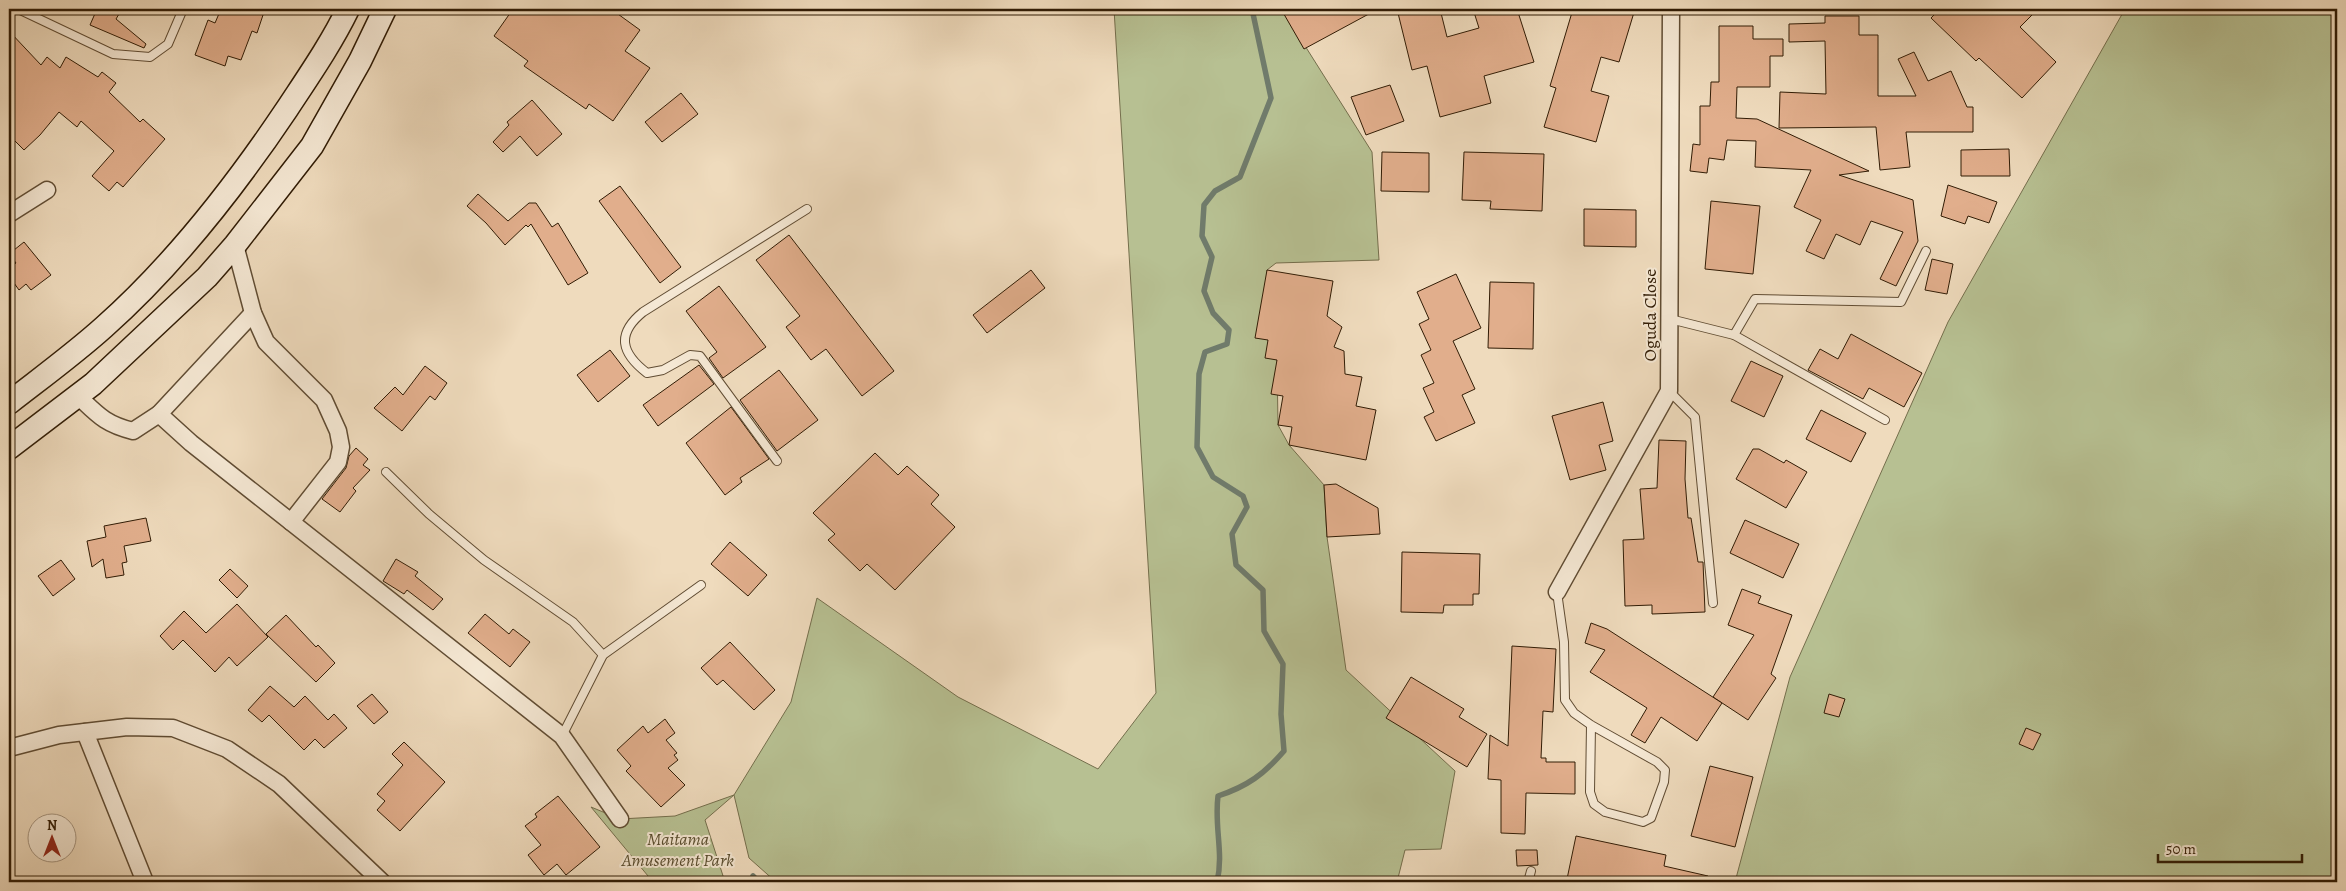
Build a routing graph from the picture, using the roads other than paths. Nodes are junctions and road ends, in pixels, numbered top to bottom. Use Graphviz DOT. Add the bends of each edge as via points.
graph roads {
  1 [pos="18,9"];
  2 [pos="183,9"];
  3 [pos="348,9"];
  4 [pos="385,9"];
  5 [pos="1671,9"];
  6 [pos="47,190"];
  7 [pos="807,209"];
  8 [pos="9,214"];
  9 [pos="236,245"];
  10 [pos="1926,250"];
  11 [pos="253,313"];
  12 [pos="1670,319"];
  13 [pos="1734,335"];
  14 [pos="1669,391"];
  15 [pos="78,396"];
  16 [pos="9,402"];
  17 [pos="159,414"];
  18 [pos="1885,420"];
  19 [pos="9,448"];
  20 [pos="777,461"];
  21 [pos="386,472"];
  22 [pos="291,522"];
  23 [pos="701,585"];
  24 [pos="1557,592"];
  25 [pos="1713,603"];
  26 [pos="603,655"];
  27 [pos="1591,725"];
  28 [pos="85,732"];
  29 [pos="562,736"];
  30 [pos="9,748"];
  31 [pos="620,819"];
  32 [pos="1531,871"];
  33 [pos="145,882"];
  34 [pos="382,882"];
  35 [pos="1528,882"];
  1 -- 2 [label="lane" via="113,54 150,57 168,44"];
  3 -- 16 [label="street" via="305,82 216,208 105,327"];
  4 -- 9 [label="street" via="360,62 312,146"];
  5 -- 12 [label="street, Oguda Close"];
  6 -- 8 [label="street"];
  7 -- 20 [label="lane" via="643,312 630,322 625,336 626,349 634,363 647,373 663,370 690,355 700,356"];
  9 -- 11 [label="street"];
  9 -- 15 [label="street" via="207,277"];
  10 -- 13 [label="lane" via="1901,302 1756,299"];
  11 -- 17 [label="street"];
  11 -- 22 [label="street" via="266,342 324,400 338,431 341,447 338,462"];
  12 -- 13 [label="lane"];
  12 -- 14 [label="street, Oguda Close"];
  13 -- 18 [label="lane"];
  14 -- 24 [label="street, Oguda Close"];
  14 -- 25 [label="lane" via="1695,417"];
  15 -- 17 [label="street" via="104,420 133,431"];
  15 -- 19 [label="street"];
  17 -- 22 [label="street"];
  21 -- 26 [label="lane" via="429,514 484,560 574,622"];
  22 -- 29 [label="street"];
  23 -- 26 [label="lane"];
  24 -- 27 [label="lane" via="1564,642 1565,700 1574,713"];
  26 -- 29 [label="lane"];
  27 -- 27 [label="lane" via="1657,762 1664,770 1664,782 1651,818 1643,822 1605,812 1594,804 1590,792"];
  28 -- 30 [label="street"];
  28 -- 33 [label="street"];
  28 -- 34 [label="street" via="127,727 173,728 227,749 279,784"];
  29 -- 31 [label="street"];
  32 -- 35 [label="lane"];
}
